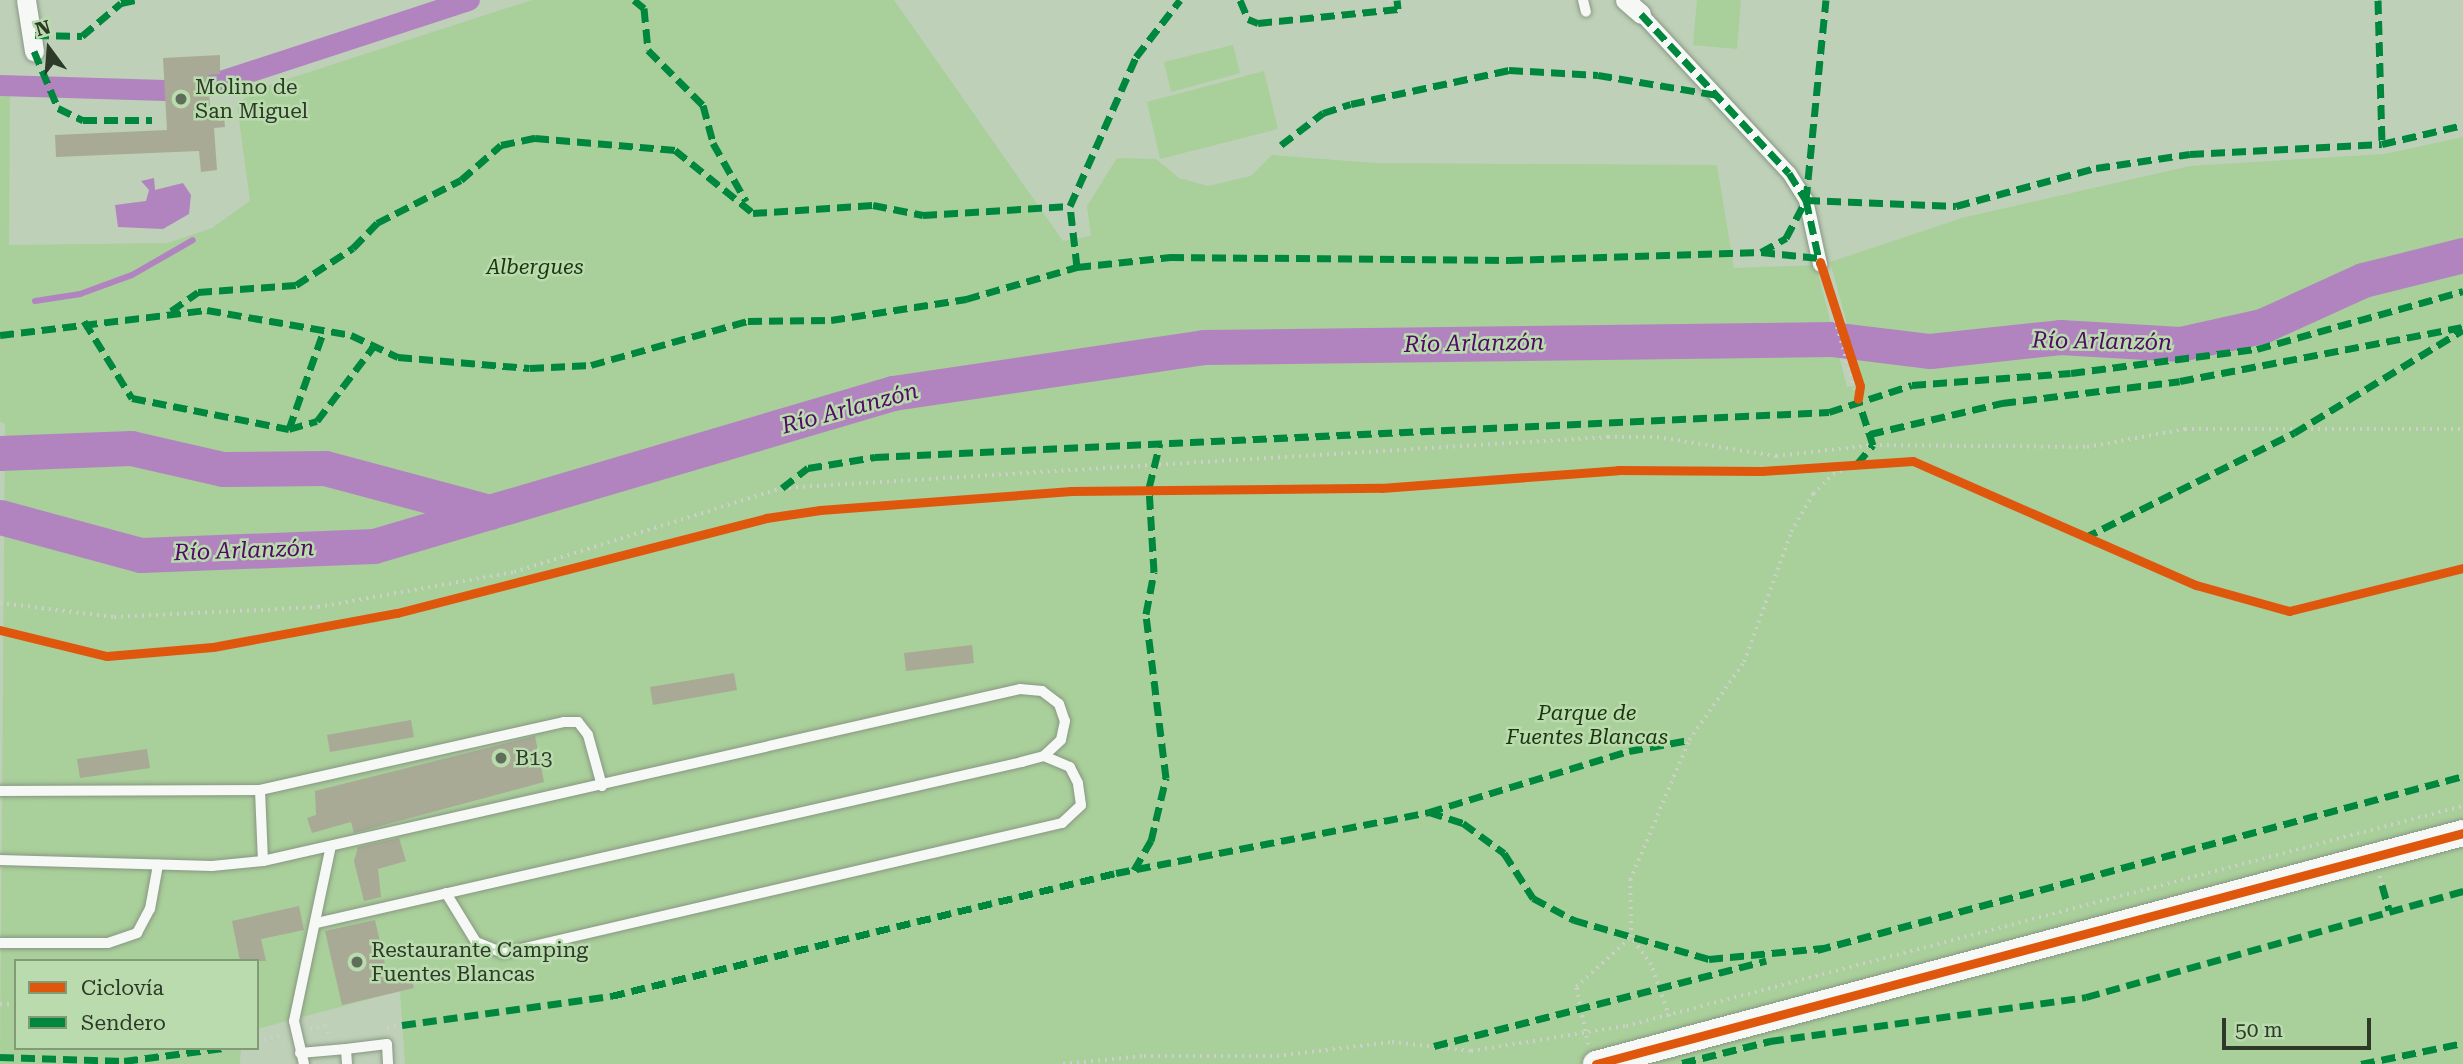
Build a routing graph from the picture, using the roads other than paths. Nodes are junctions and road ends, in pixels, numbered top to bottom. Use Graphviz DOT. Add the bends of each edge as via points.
graph roads {
  1 [pos="26,0"];
  2 [pos="1583,0"];
  3 [pos="1625,0"];
  4 [pos="1586,12"];
  5 [pos="1641,14"];
  6 [pos="34,51"];
  7 [pos="1820,263"];
  8 [pos="1044,756"];
  9 [pos="602,786"];
  10 [pos="260,790"];
  11 [pos="0,791"];
  12 [pos="2463,833"];
  13 [pos="331,846"];
  14 [pos="0,860"];
  15 [pos="263,861"];
  16 [pos="158,866"];
  17 [pos="446,893"];
  18 [pos="316,923"];
  19 [pos="0,943"];
  20 [pos="344,1044"];
  21 [pos="300,1053"];
  22 [pos="1593,1059"];
  23 [pos="304,1064"];
  24 [pos="347,1064"];
  25 [pos="388,1064"];
  1 -- 6 [label="street"];
  2 -- 4 [label="lane"];
  3 -- 5 [label="street"];
  5 -- 7 [label="street" via="1789,173 1806,200"];
  8 -- 9 [label="lane" via="1061,740 1059,704 1042,691 1020,689"];
  8 -- 17 [label="lane"];
  8 -- 17 [label="lane" via="1070,767 1078,783 1081,805 1062,823 557,940 488,951"];
  9 -- 10 [label="lane" via="588,735 578,723 564,722"];
  9 -- 13 [label="lane"];
  10 -- 11 [label="lane"];
  10 -- 15 [label="lane"];
  12 -- 22 [label="main road" via="1676,1043"];
  13 -- 15 [label="lane"];
  13 -- 18 [label="lane"];
  14 -- 16 [label="lane"];
  15 -- 16 [label="lane"];
  16 -- 19 [label="lane" via="150,909 137,933 108,943"];
  17 -- 18 [label="lane"];
  18 -- 21 [label="lane" via="295,1032"];
  20 -- 21 [label="lane"];
  20 -- 24 [label="lane"];
  20 -- 25 [label="lane" via="387,1044"];
  21 -- 23 [label="lane"];
}
